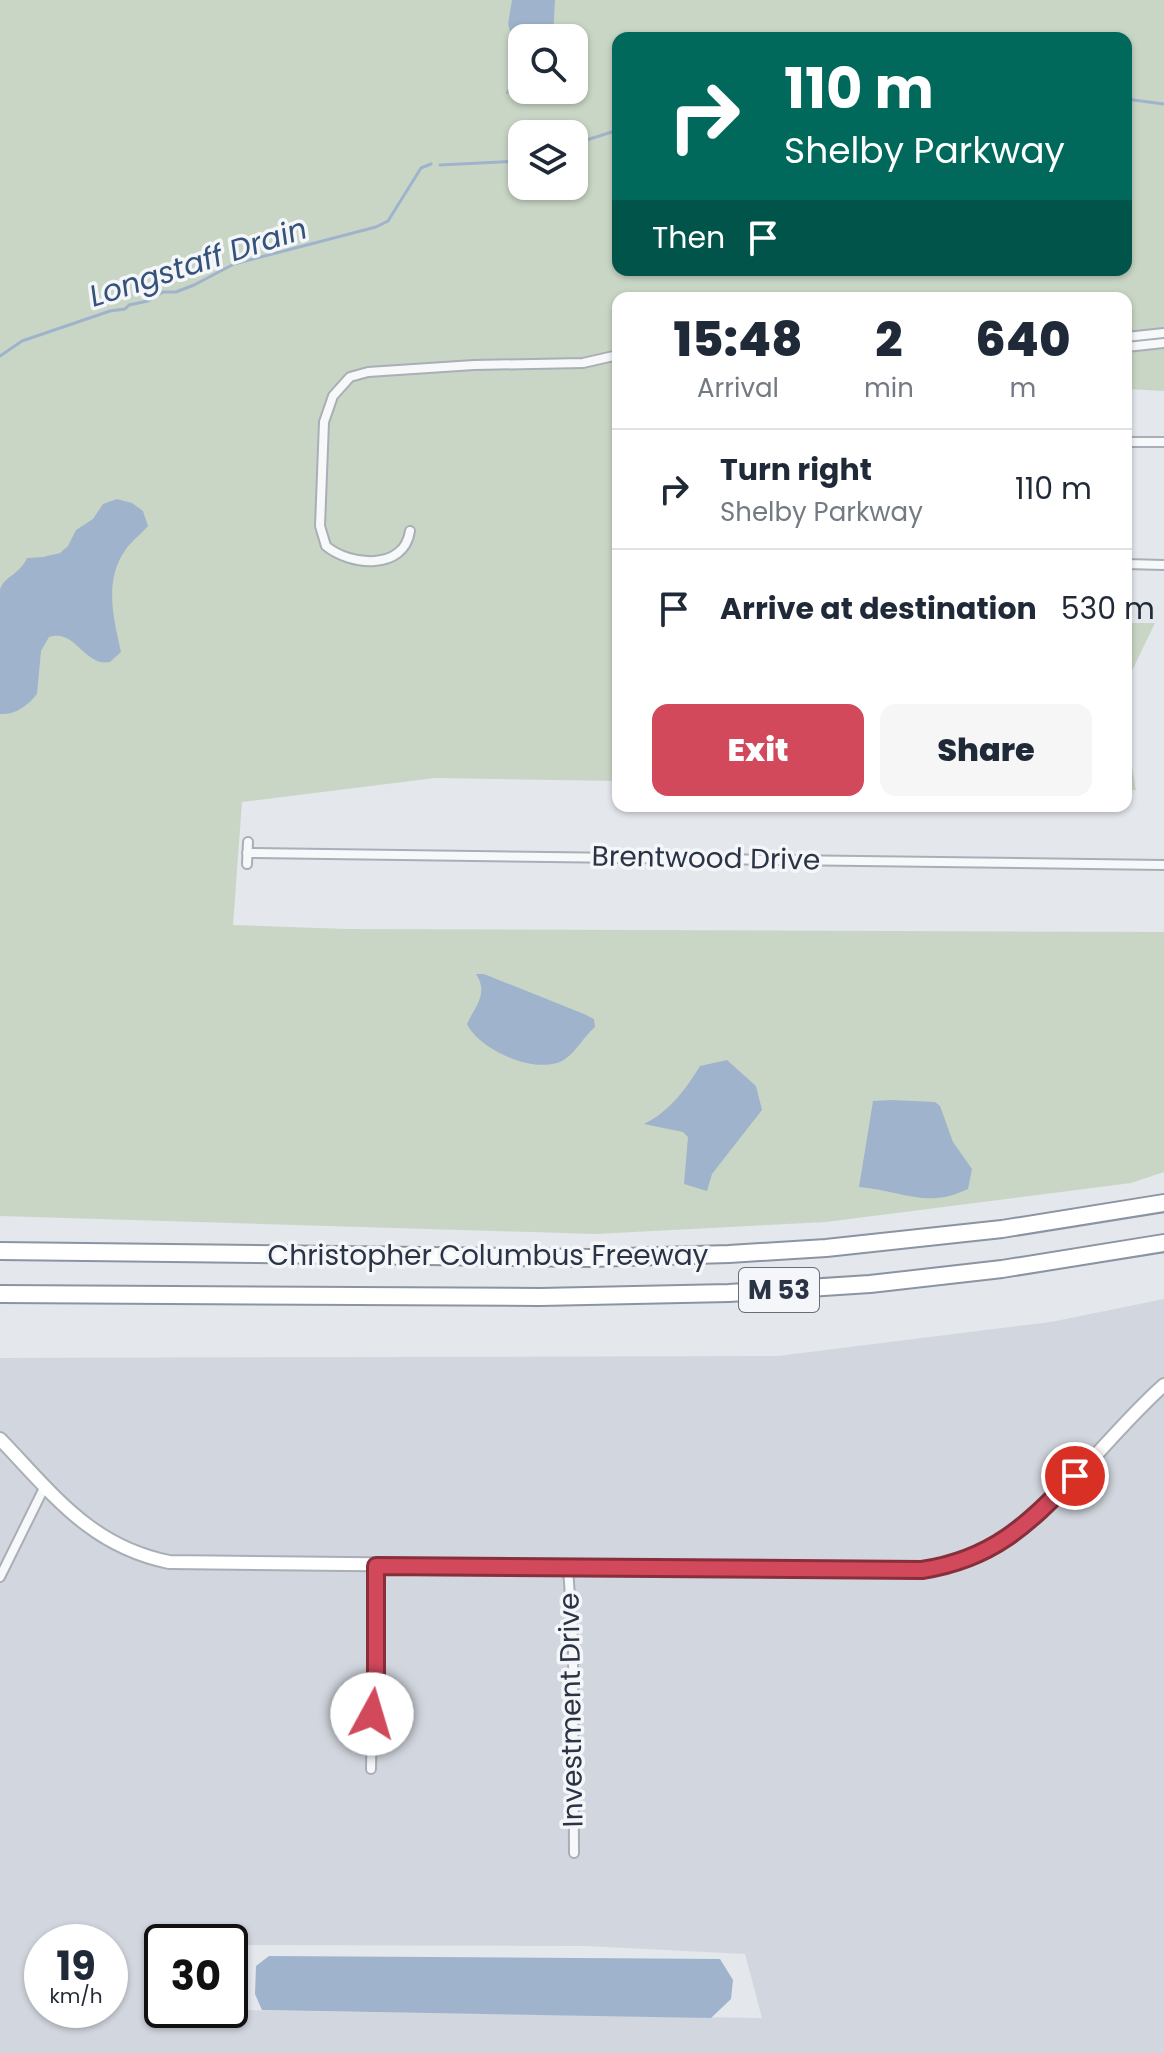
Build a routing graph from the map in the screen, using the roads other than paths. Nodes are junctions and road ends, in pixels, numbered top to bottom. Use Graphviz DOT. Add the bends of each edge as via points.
graph roads {
  1 [pos="1164,333"];
  2 [pos="1132,338"];
  3 [pos="1149,339"];
  4 [pos="1164,343"];
  5 [pos="1132,345"];
  6 [pos="612,356"];
  7 [pos="1132,442"];
  8 [pos="1164,442"];
  9 [pos="410,531"];
  10 [pos="1132,564"];
  11 [pos="1164,565"];
  12 [pos="248,842"];
  13 [pos="247,853"];
  14 [pos="247,864"];
  15 [pos="1164,865"];
  16 [pos="1164,1203"];
  17 [pos="1164,1243"];
  18 [pos="0,1251"];
  19 [pos="0,1294"];
  20 [pos="1164,1385"];
  21 [pos="0,1439"];
  22 [pos="45,1486"];
  23 [pos="376,1566"];
  24 [pos="568,1568"];
  25 [pos="0,1577"];
  26 [pos="371,1769"];
  27 [pos="574,1853"];
  1 -- 3 [label="street"];
  2 -- 3 [label="street"];
  3 -- 4 [label="street"];
  3 -- 5 [label="street"];
  6 -- 9 [label="street" via="583,363 368,372 346,380 333,396 324,422 320,526 326,546 347,559 387,560 401,552"];
  7 -- 8 [label="street"];
  10 -- 11 [label="street"];
  12 -- 13 [label="street"];
  13 -- 14 [label="street"];
  13 -- 15 [label="street, Brentwood Drive"];
  16 -- 18 [label="highway, Christopher Columbus Freeway / M 53" via="1002,1229 729,1254 590,1258"];
  17 -- 19 [label="highway, Christopher Columbus Freeway / M 53" via="1002,1269 729,1293"];
  20 -- 24 [label="street" via="1026,1524 996,1546 960,1562 895,1571"];
  21 -- 22 [label="street"];
  22 -- 23 [label="street" via="104,1539 156,1560"];
  22 -- 25 [label="street"];
  23 -- 24 [label="street"];
  23 -- 26 [label="street"];
  24 -- 27 [label="street, Investment Drive"];
}
